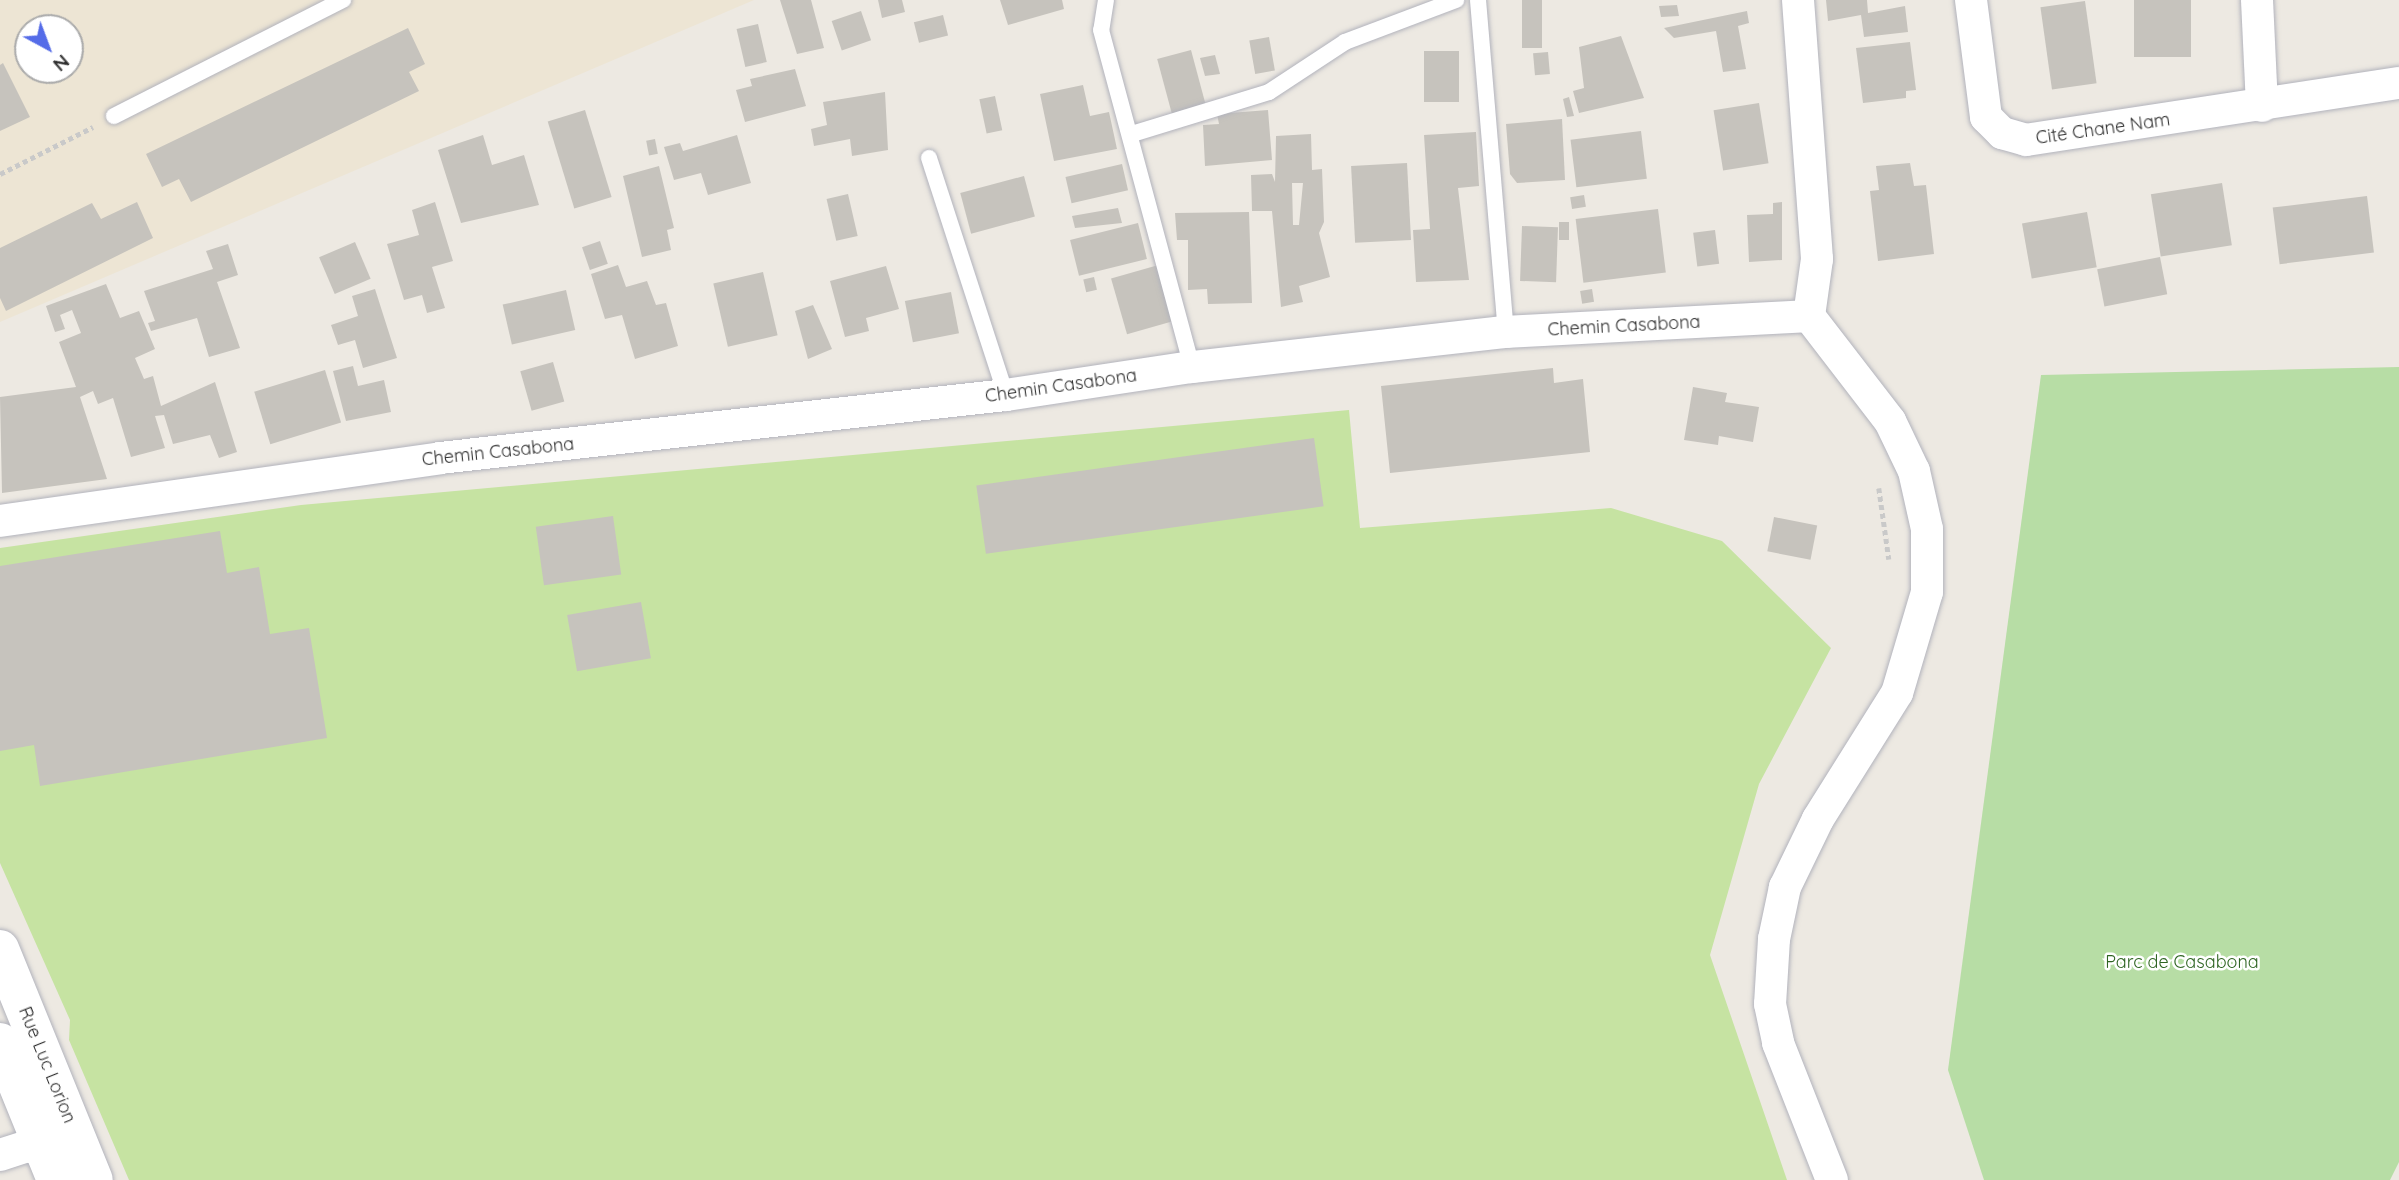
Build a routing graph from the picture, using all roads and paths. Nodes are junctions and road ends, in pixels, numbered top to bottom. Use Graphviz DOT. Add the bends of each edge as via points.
graph roads {
  1 [pos="343,0"];
  2 [pos="1107,0"];
  3 [pos="1455,0"];
  4 [pos="1478,0"];
  5 [pos="1798,0"];
  6 [pos="1971,0"];
  7 [pos="2257,0"];
  8 [pos="2399,83"];
  9 [pos="2262,106"];
  10 [pos="114,116"];
  11 [pos="1132,134"];
  12 [pos="929,158"];
  13 [pos="0,174"];
  14 [pos="1809,316"];
  15 [pos="1506,332"];
  16 [pos="1192,368"];
  17 [pos="1006,395"];
  18 [pos="0,521"];
  19 [pos="0,949"];
  20 [pos="0,1042"];
  21 [pos="0,1155"];
  22 [pos="71,1170"];
  23 [pos="1832,1180"];
  1 -- 10 [label="lane"];
  2 -- 11 [label="lane" via="1101,30"];
  3 -- 11 [label="lane" via="1345,42 1269,92"];
  4 -- 15 [label="lane"];
  5 -- 14 [label="street" via="1817,259"];
  6 -- 9 [label="street, Cité Chane Nam" via="1979,93 1986,117 2001,133 2026,140"];
  7 -- 9 [label="street"];
  8 -- 9 [label="street, Cité Chane Nam"];
  10 -- 13 [label="path"];
  11 -- 16 [label="lane"];
  12 -- 17 [label="lane"];
  14 -- 15 [label="street, Chemin Casabona"];
  14 -- 23 [label="street" via="1890,421 1914,471 1927,529 1927,592 1896,693 1818,818 1784,887 1774,939 1770,1004 1778,1043"];
  15 -- 16 [label="street, Chemin Casabona"];
  16 -- 17 [label="street, Chemin Casabona"];
  17 -- 18 [label="street, Chemin Casabona" via="440,458"];
  19 -- 22 [label="street, Rue Luc Lorion"];
  20 -- 22 [label="street, Rue Luc Lorion"];
  21 -- 22 [label="street"];
}
